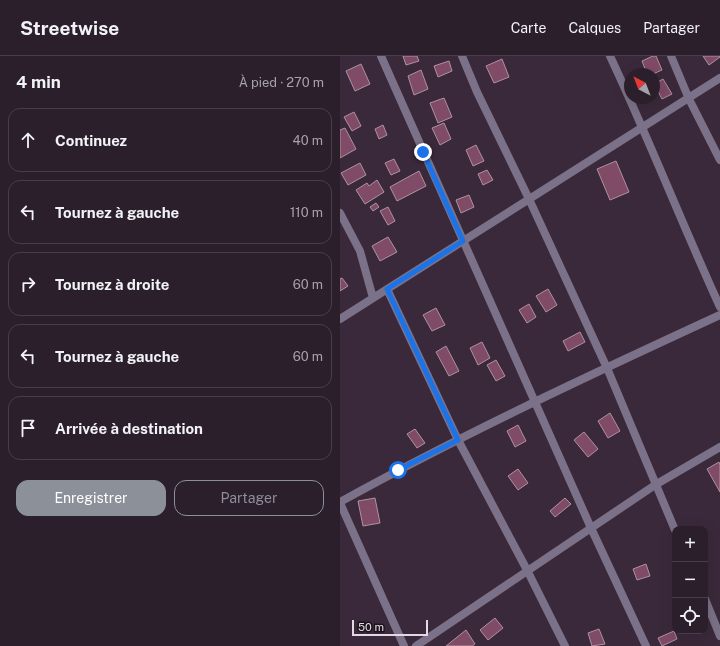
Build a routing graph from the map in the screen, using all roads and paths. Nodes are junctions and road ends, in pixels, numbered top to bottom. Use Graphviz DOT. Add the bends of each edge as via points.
graph roads {
  1 [pos="381,56"];
  2 [pos="462,56"];
  3 [pos="610,56"];
  4 [pos="671,56"];
  5 [pos="720,78"];
  6 [pos="689,99"];
  7 [pos="643,127"];
  8 [pos="720,160"];
  9 [pos="529,199"];
  10 [pos="340,213"];
  11 [pos="463,241"];
  12 [pos="387,289"];
  13 [pos="373,298"];
  14 [pos="720,307"];
  15 [pos="720,315"];
  16 [pos="340,318"];
  17 [pos="607,368"];
  18 [pos="536,402"];
  19 [pos="458,440"];
  20 [pos="720,447"];
  21 [pos="656,485"];
  22 [pos="340,503"];
  23 [pos="673,526"];
  24 [pos="591,528"];
  25 [pos="527,570"];
  26 [pos="708,606"];
  27 [pos="720,636"];
  28 [pos="404,646"];
  29 [pos="416,646"];
  30 [pos="565,646"];
  31 [pos="646,646"];
  1 -- 11 [label="street"];
  2 -- 9 [label="street"];
  3 -- 7 [label="street"];
  4 -- 6 [label="street"];
  5 -- 6 [label="street"];
  6 -- 7 [label="street"];
  6 -- 8 [label="street"];
  7 -- 9 [label="street"];
  7 -- 14 [label="street" via="682,226"];
  9 -- 11 [label="street"];
  9 -- 17 [label="street"];
  10 -- 13 [label="street" via="360,252"];
  11 -- 12 [label="street"];
  11 -- 18 [label="street"];
  12 -- 13 [label="street"];
  12 -- 19 [label="street"];
  13 -- 16 [label="street"];
  15 -- 17 [label="street"];
  17 -- 18 [label="street"];
  17 -- 21 [label="street"];
  18 -- 19 [label="street"];
  18 -- 24 [label="street"];
  19 -- 22 [label="street"];
  19 -- 25 [label="street"];
  20 -- 21 [label="street"];
  21 -- 23 [label="street"];
  21 -- 24 [label="street"];
  22 -- 28 [label="street"];
  24 -- 25 [label="street"];
  24 -- 31 [label="street"];
  25 -- 29 [label="street"];
  25 -- 30 [label="street"];
  26 -- 27 [label="street"];
}
